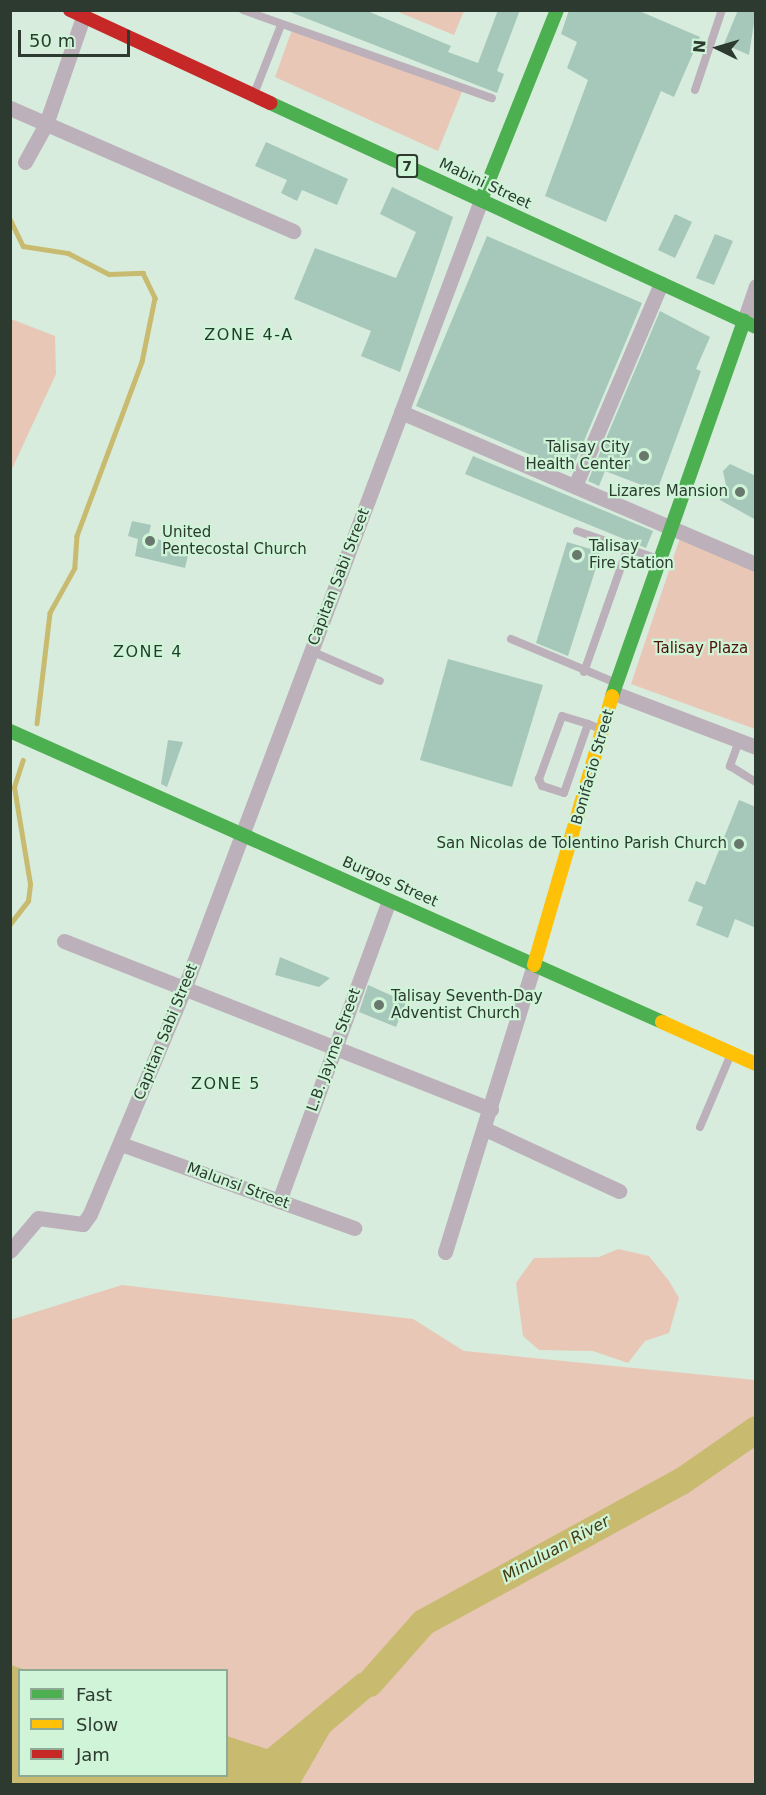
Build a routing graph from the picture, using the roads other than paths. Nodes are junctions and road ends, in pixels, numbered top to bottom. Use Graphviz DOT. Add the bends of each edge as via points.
graph roads {
  1 [pos="243,10"];
  2 [pos="557,10"];
  3 [pos="722,10"];
  4 [pos="87,15"];
  5 [pos="281,25"];
  6 [pos="695,90"];
  7 [pos="253,95"];
  8 [pos="492,98"];
  9 [pos="10,108"];
  10 [pos="46,124"];
  11 [pos="25,162"];
  12 [pos="481,200"];
  13 [pos="293,231"];
  14 [pos="661,283"];
  15 [pos="756,286"];
  16 [pos="750,324"];
  17 [pos="401,412"];
  18 [pos="575,486"];
  19 [pos="668,526"];
  20 [pos="577,531"];
  21 [pos="627,550"];
  22 [pos="658,560"];
  23 [pos="756,564"];
  24 [pos="511,639"];
  25 [pos="311,651"];
  26 [pos="584,672"];
  27 [pos="380,681"];
  28 [pos="615,688"];
  29 [pos="588,724"];
  30 [pos="606,730"];
  31 [pos="10,731"];
  32 [pos="739,741"];
  33 [pos="756,747"];
  34 [pos="756,782"];
  35 [pos="242,835"];
  36 [pos="389,900"];
  37 [pos="64,941"];
  38 [pos="534,965"];
  39 [pos="184,988"];
  40 [pos="334,1047"];
  41 [pos="731,1053"];
  42 [pos="756,1064"];
  43 [pos="491,1109"];
  44 [pos="700,1127"];
  45 [pos="485,1130"];
  46 [pos="121,1144"];
  47 [pos="619,1191"];
  48 [pos="279,1201"];
  49 [pos="354,1228"];
  50 [pos="10,1251"];
  51 [pos="444,1252"];
  1 -- 5 [label="lane"];
  2 -- 12 [label="street, Capitan Sabi Street"];
  3 -- 6 [label="lane"];
  4 -- 7 [label="street, Mabini Street / 7"];
  4 -- 10 [label="street"];
  5 -- 7 [label="lane"];
  5 -- 8 [label="lane"];
  7 -- 12 [label="street, Mabini Street / 7"];
  9 -- 10 [label="street"];
  10 -- 11 [label="street"];
  10 -- 13 [label="street"];
  12 -- 14 [label="street, Mabini Street / 7"];
  12 -- 17 [label="street, Capitan Sabi Street"];
  14 -- 16 [label="street, Mabini Street / 7"];
  14 -- 18 [label="street"];
  15 -- 16 [label="street, Bonifacio Street"];
  16 -- 19 [label="street, Bonifacio Street"];
  17 -- 18 [label="street"];
  17 -- 25 [label="street, Capitan Sabi Street"];
  18 -- 19 [label="street"];
  19 -- 22 [label="street, Bonifacio Street"];
  19 -- 23 [label="street"];
  20 -- 21 [label="lane"];
  21 -- 22 [label="lane"];
  21 -- 26 [label="lane"];
  22 -- 28 [label="street, Bonifacio Street"];
  24 -- 26 [label="lane"];
  25 -- 27 [label="lane"];
  25 -- 35 [label="street, Capitan Sabi Street"];
  26 -- 28 [label="lane"];
  28 -- 30 [label="street, Bonifacio Street"];
  28 -- 32 [label="street"];
  29 -- 29 [label="lane" via="564,793 542,786 539,778 562,716"];
  29 -- 30 [label="lane"];
  30 -- 38 [label="street, Bonifacio Street"];
  31 -- 35 [label="street, Burgos Street"];
  32 -- 33 [label="street"];
  32 -- 34 [label="lane" via="730,766"];
  35 -- 36 [label="street, Burgos Street"];
  35 -- 39 [label="street, Capitan Sabi Street"];
  36 -- 38 [label="street, Burgos Street"];
  36 -- 40 [label="street, L.B. Jayme Street"];
  37 -- 39 [label="street"];
  38 -- 41 [label="street, Burgos Street"];
  38 -- 43 [label="street, Bonifacio Street"];
  39 -- 40 [label="street"];
  39 -- 46 [label="street, Capitan Sabi Street"];
  40 -- 43 [label="street"];
  40 -- 48 [label="street, L.B. Jayme Street"];
  41 -- 42 [label="street, Burgos Street"];
  41 -- 44 [label="lane"];
  43 -- 45 [label="street, Bonifacio Street"];
  45 -- 47 [label="street"];
  45 -- 51 [label="street, Bonifacio Street"];
  46 -- 48 [label="street, Malunsi Street"];
  46 -- 50 [label="street, Capitan Sabi Street" via="83,1224 38,1218"];
  48 -- 49 [label="street, Malunsi Street"];
}
